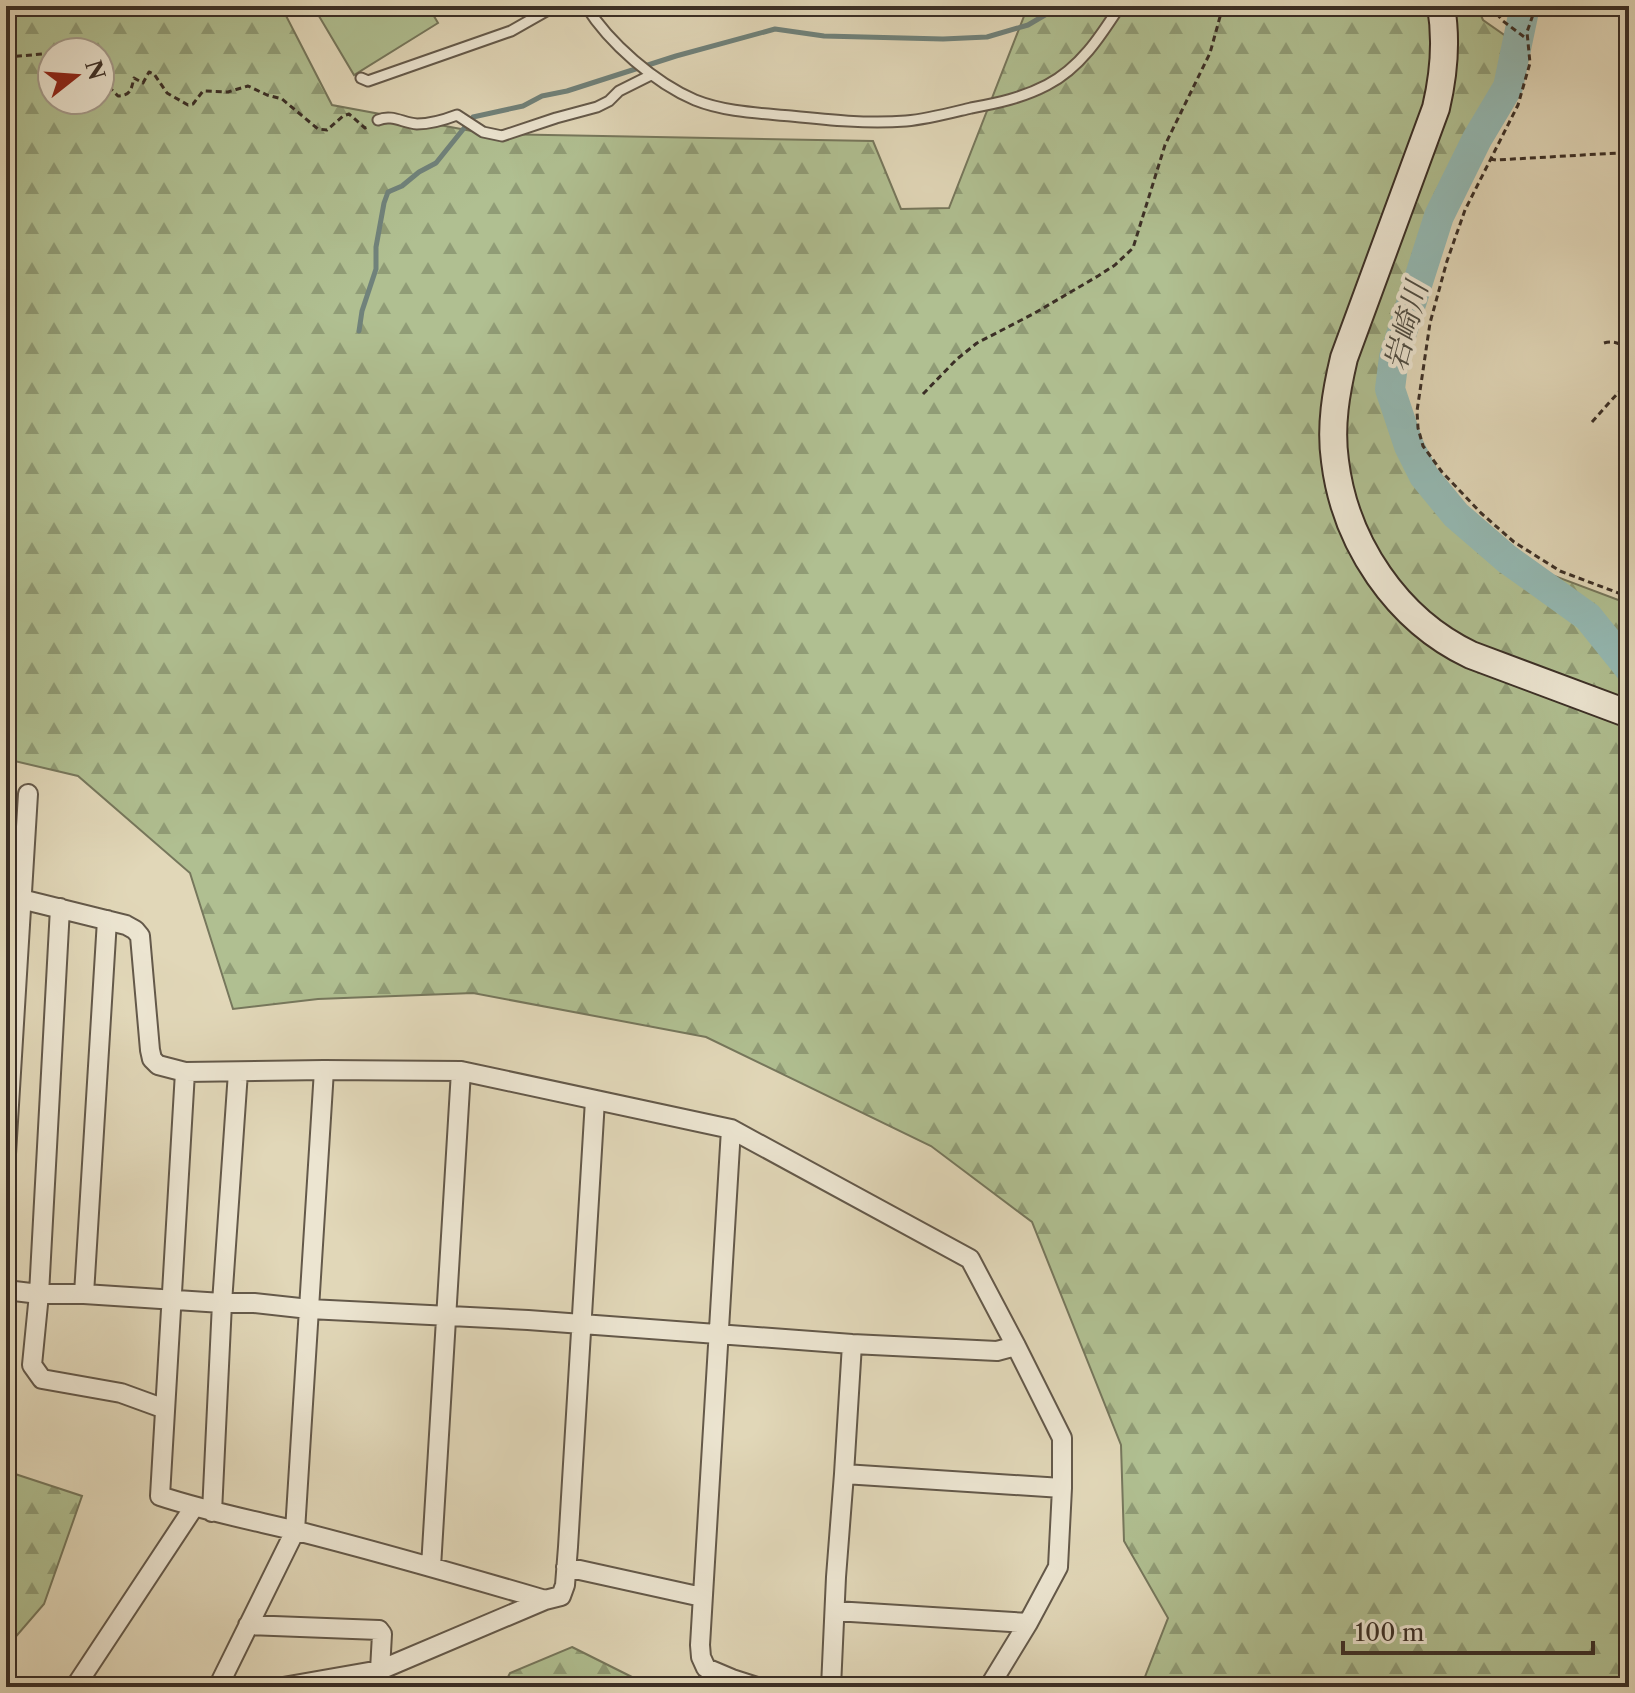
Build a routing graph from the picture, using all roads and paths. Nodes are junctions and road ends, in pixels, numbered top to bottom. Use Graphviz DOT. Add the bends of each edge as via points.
graph roads {
  1 [pos="555,6"];
  2 [pos="586,6"];
  3 [pos="1120,6"];
  4 [pos="1223,6"];
  5 [pos="1441,6"];
  6 [pos="1490,6"];
  7 [pos="1536,6"];
  8 [pos="1527,39"];
  9 [pos="36,55"];
  10 [pos="6,57"];
  11 [pos="651,75"];
  12 [pos="361,78"];
  13 [pos="116,94"];
  14 [pos="378,120"];
  15 [pos="1618,153"];
  16 [pos="1490,159"];
  17 [pos="1604,343"];
  18 [pos="1629,353"];
  19 [pos="1629,384"];
  20 [pos="923,394"];
  21 [pos="1592,422"];
  22 [pos="1629,597"];
  23 [pos="1629,714"];
  24 [pos="28,794"];
  25 [pos="21,899"];
  26 [pos="60,908"];
  27 [pos="107,920"];
  28 [pos="324,1070"];
  29 [pos="461,1071"];
  30 [pos="185,1072"];
  31 [pos="238,1072"];
  32 [pos="595,1100"];
  33 [pos="731,1129"];
  34 [pos="6,1154"];
  35 [pos="6,1290"];
  36 [pos="39,1294"];
  37 [pos="84,1294"];
  38 [pos="171,1300"];
  39 [pos="222,1303"];
  40 [pos="309,1309"];
  41 [pos="446,1317"];
  42 [pos="581,1326"];
  43 [pos="719,1334"];
  44 [pos="852,1344"];
  45 [pos="1016,1346"];
  46 [pos="165,1409"];
  47 [pos="844,1474"];
  48 [pos="1062,1488"];
  49 [pos="203,1510"];
  50 [pos="295,1531"];
  51 [pos="431,1567"];
  52 [pos="566,1567"];
  53 [pos="702,1597"];
  54 [pos="545,1600"];
  55 [pos="835,1611"];
  56 [pos="1028,1623"];
  57 [pos="248,1625"];
  58 [pos="380,1670"];
  59 [pos="75,1687"];
  60 [pos="218,1687"];
  61 [pos="283,1687"];
  62 [pos="757,1687"];
  63 [pos="831,1687"];
  64 [pos="989,1687"];
  1 -- 12 [label="lane" via="511,31 368,81"];
  2 -- 11 [label="lane"];
  3 -- 11 [label="lane" via="1077,64 1048,84 1000,104 907,121 743,112 697,100"];
  4 -- 20 [label="path" via="1210,53 1165,145 1133,248 1098,276 977,343"];
  5 -- 23 [label="street" via="1444,68 1436,108 1336,390 1335,462 1346,509 1383,583 1432,631 1471,655"];
  6 -- 8 [label="path"];
  7 -- 8 [label="path"];
  8 -- 16 [label="path" via="1526,83"];
  9 -- 10 [label="path"];
  11 -- 14 [label="lane" via="597,107 502,136 483,132 457,115 435,123"];
  13 -- 14 [label="path" via="127,95 134,78 143,83 149,72 167,93 188,105 203,91 248,86 282,99 318,129 327,130 349,114 365,128"];
  15 -- 16 [label="path"];
  16 -- 22 [label="path" via="1465,210 1430,323 1417,411 1423,446 1442,472 1514,542 1560,571"];
  17 -- 18 [label="path" via="1619,343"];
  19 -- 21 [label="path"];
  24 -- 25 [label="street"];
  25 -- 26 [label="street"];
  25 -- 34 [label="street"];
  26 -- 27 [label="street"];
  26 -- 36 [label="street"];
  27 -- 30 [label="street" via="140,936 152,1059"];
  27 -- 37 [label="street"];
  28 -- 29 [label="street"];
  28 -- 31 [label="street"];
  28 -- 40 [label="street"];
  29 -- 32 [label="street"];
  29 -- 41 [label="street"];
  30 -- 31 [label="street"];
  30 -- 38 [label="street"];
  31 -- 39 [label="street"];
  32 -- 33 [label="street"];
  32 -- 42 [label="street"];
  33 -- 43 [label="street"];
  33 -- 45 [label="street" via="970,1259"];
  35 -- 36 [label="street"];
  36 -- 37 [label="street"];
  36 -- 46 [label="street" via="32,1365 42,1379 121,1393"];
  37 -- 38 [label="street"];
  38 -- 39 [label="street"];
  38 -- 46 [label="street"];
  39 -- 40 [label="street"];
  39 -- 49 [label="street"];
  40 -- 41 [label="street"];
  40 -- 50 [label="street"];
  41 -- 42 [label="street"];
  41 -- 51 [label="street"];
  42 -- 43 [label="street"];
  42 -- 52 [label="street"];
  43 -- 44 [label="street"];
  43 -- 53 [label="street"];
  44 -- 45 [label="street" via="997,1351"];
  44 -- 47 [label="street"];
  45 -- 48 [label="street" via="1062,1438"];
  46 -- 49 [label="street" via="160,1496"];
  47 -- 48 [label="street"];
  47 -- 55 [label="street"];
  48 -- 56 [label="street" via="1058,1567"];
  49 -- 50 [label="street"];
  49 -- 59 [label="street"];
  50 -- 51 [label="street"];
  50 -- 57 [label="street"];
  51 -- 54 [label="street"];
  52 -- 53 [label="street"];
  52 -- 54 [label="street" via="561,1596"];
  53 -- 62 [label="street" via="700,1645 706,1668"];
  54 -- 58 [label="street"];
  55 -- 56 [label="street"];
  55 -- 63 [label="street"];
  56 -- 64 [label="street"];
  57 -- 58 [label="street" via="379,1630"];
  57 -- 60 [label="street"];
  58 -- 61 [label="street"];
}
